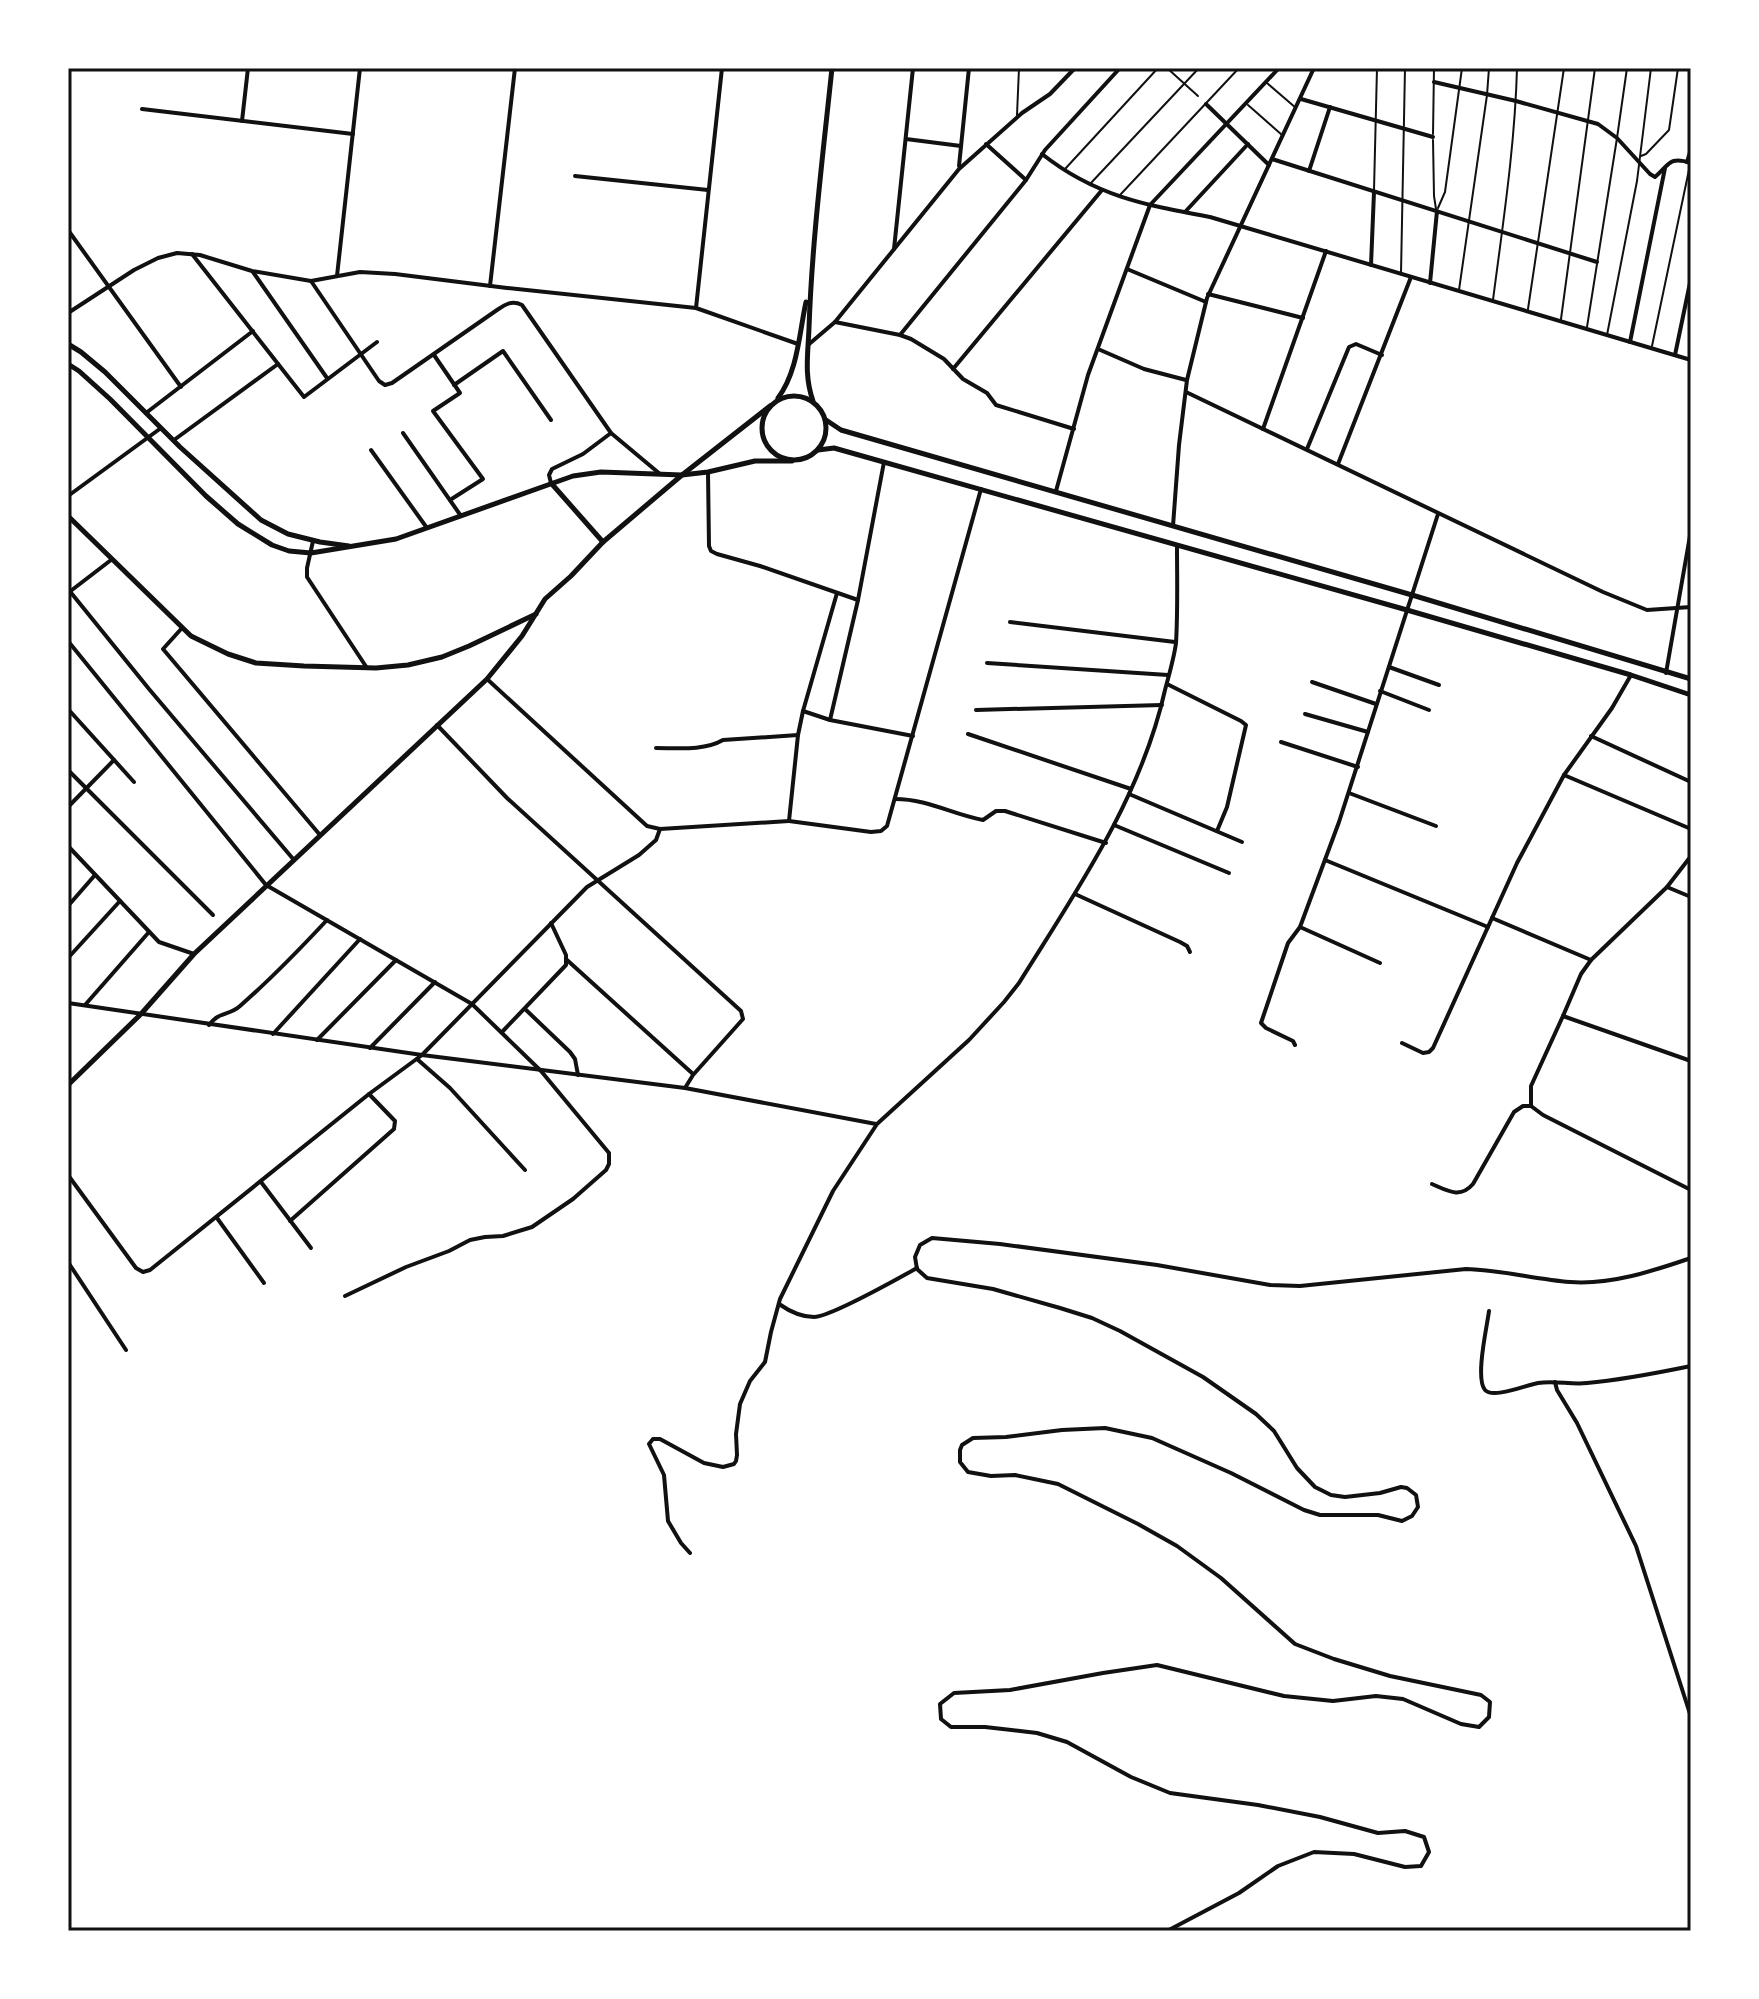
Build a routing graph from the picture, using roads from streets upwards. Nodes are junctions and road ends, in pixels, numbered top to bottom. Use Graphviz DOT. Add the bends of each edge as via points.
graph roads {
  1 [pos="248,68"];
  2 [pos="360,68"];
  3 [pos="515,68"];
  4 [pos="722,68"];
  5 [pos="832,68"];
  6 [pos="913,68"];
  7 [pos="969,68"];
  8 [pos="1075,68"];
  9 [pos="1120,68"];
  10 [pos="1279,68"];
  11 [pos="1314,68"];
  12 [pos="1434,82"];
  13 [pos="1301,99"];
  14 [pos="1206,104"];
  15 [pos="1330,107"];
  16 [pos="142,109"];
  17 [pos="242,121"];
  18 [pos="1226,123"];
  19 [pos="353,134"];
  20 [pos="1433,137"];
  21 [pos="906,139"];
  22 [pos="986,144"];
  23 [pos="1248,144"];
  24 [pos="961,146"];
  25 [pos="1691,149"];
  26 [pos="1042,154"];
  27 [pos="1272,159"];
  28 [pos="1690,163"];
  29 [pos="1269,165"];
  30 [pos="1666,165"];
  31 [pos="959,169"];
  32 [pos="1309,171"];
  33 [pos="575,176"];
  34 [pos="1026,180"];
  35 [pos="708,190"];
  36 [pos="1102,190"];
  37 [pos="1374,191"];
  38 [pos="1150,205"];
  39 [pos="1437,211"];
  40 [pos="1185,212"];
  41 [pos="1240,226"];
  42 [pos="68,230"];
  43 [pos="894,249"];
  44 [pos="1326,251"];
  45 [pos="192,254"];
  46 [pos="1597,262"];
  47 [pos="1371,265"];
  48 [pos="1127,269"];
  49 [pos="252,271"];
  50 [pos="337,276"];
  51 [pos="1411,277"];
  52 [pos="1691,278"];
  53 [pos="311,281"];
  54 [pos="1430,283"];
  55 [pos="490,286"];
  56 [pos="107,287"];
  57 [pos="809,289"];
  58 [pos="1208,294"];
  59 [pos="1206,302"];
  60 [pos="696,308"];
  61 [pos="68,313"];
  62 [pos="1303,318"];
  63 [pos="835,322"];
  64 [pos="253,331"];
  65 [pos="900,335"];
  66 [pos="377,342"];
  67 [pos="1630,342"];
  68 [pos="68,344"];
  69 [pos="798,344"];
  70 [pos="808,345"];
  71 [pos="1098,349"];
  72 [pos="361,354"];
  73 [pos="433,354"];
  74 [pos="1382,355"];
  75 [pos="1675,355"];
  76 [pos="1691,360"];
  77 [pos="68,364"];
  78 [pos="278,364"];
  79 [pos="953,369"];
  80 [pos="327,378"];
  81 [pos="1187,380"];
  82 [pos="454,385"];
  83 [pos="181,387"];
  84 [pos="1186,392"];
  85 [pos="813,401"];
  86 [pos="773,404"];
  87 [pos="146,413"];
  88 [pos="551,420"];
  89 [pos="826,420"];
  90 [pos="161,428"];
  91 [pos="1074,429"];
  92 [pos="1263,429"];
  93 [pos="403,433"];
  94 [pos="611,433"];
  95 [pos="148,438"];
  96 [pos="173,440"];
  97 [pos="1307,449"];
  98 [pos="371,450"];
  99 [pos="818,450"];
  100 [pos="792,461"];
  101 [pos="884,462"];
  102 [pos="1338,464"];
  103 [pos="708,472"];
  104 [pos="660,474"];
  105 [pos="682,475"];
  106 [pos="551,483"];
  107 [pos="981,489"];
  108 [pos="1055,494"];
  109 [pos="68,496"];
  110 [pos="450,500"];
  111 [pos="1438,514"];
  112 [pos="68,516"];
  113 [pos="461,516"];
  114 [pos="1173,526"];
  115 [pos="427,528"];
  116 [pos="1691,530"];
  117 [pos="313,541"];
  118 [pos="603,542"];
  119 [pos="1177,545"];
  120 [pos="358,546"];
  121 [pos="311,553"];
  122 [pos="111,560"];
  123 [pos="69,591"];
  124 [pos="837,593"];
  125 [pos="1412,595"];
  126 [pos="858,600"];
  127 [pos="1691,607"];
  128 [pos="1679,608"];
  129 [pos="1407,610"];
  130 [pos="537,614"];
  131 [pos="1010,622"];
  132 [pos="182,628"];
  133 [pos="68,641"];
  134 [pos="1176,642"];
  135 [pos="987,663"];
  136 [pos="1389,667"];
  137 [pos="367,668"];
  138 [pos="1666,673"];
  139 [pos="1169,675"];
  140 [pos="1631,675"];
  141 [pos="487,679"];
  142 [pos="1691,679"];
  143 [pos="1312,682"];
  144 [pos="1167,684"];
  145 [pos="1439,685"];
  146 [pos="1380,691"];
  147 [pos="1691,695"];
  148 [pos="1376,704"];
  149 [pos="1162,705"];
  150 [pos="68,709"];
  151 [pos="976,710"];
  152 [pos="1429,710"];
  153 [pos="803,711"];
  154 [pos="1305,714"];
  155 [pos="830,720"];
  156 [pos="437,725"];
  157 [pos="1368,732"];
  158 [pos="968,734"];
  159 [pos="798,735"];
  160 [pos="913,736"];
  161 [pos="1591,736"];
  162 [pos="1281,742"];
  163 [pos="656,748"];
  164 [pos="114,760"];
  165 [pos="1358,767"];
  166 [pos="68,770"];
  167 [pos="1564,775"];
  168 [pos="134,782"];
  169 [pos="1691,782"];
  170 [pos="87,787"];
  171 [pos="1130,792"];
  172 [pos="1349,793"];
  173 [pos="895,799"];
  174 [pos="68,807"];
  175 [pos="789,821"];
  176 [pos="1114,825"];
  177 [pos="1436,826"];
  178 [pos="660,829"];
  179 [pos="1691,829"];
  180 [pos="1217,831"];
  181 [pos="320,835"];
  182 [pos="1242,842"];
  183 [pos="1106,843"];
  184 [pos="68,846"];
  185 [pos="1691,856"];
  186 [pos="294,860"];
  187 [pos="1325,860"];
  188 [pos="1229,873"];
  189 [pos="95,875"];
  190 [pos="598,880"];
  191 [pos="266,885"];
  192 [pos="1667,887"];
  193 [pos="1075,894"];
  194 [pos="1691,897"];
  195 [pos="120,901"];
  196 [pos="68,906"];
  197 [pos="213,915"];
  198 [pos="1492,918"];
  199 [pos="327,920"];
  200 [pos="551,923"];
  201 [pos="1300,927"];
  202 [pos="1488,927"];
  203 [pos="149,932"];
  204 [pos="360,939"];
  205 [pos="1190,952"];
  206 [pos="194,954"];
  207 [pos="68,958"];
  208 [pos="396,960"];
  209 [pos="567,960"];
  210 [pos="1591,960"];
  211 [pos="1380,963"];
  212 [pos="435,982"];
  213 [pos="68,1003"];
  214 [pos="472,1004"];
  215 [pos="84,1006"];
  216 [pos="525,1009"];
  217 [pos="141,1014"];
  218 [pos="1563,1016"];
  219 [pos="209,1025"];
  220 [pos="502,1033"];
  221 [pos="273,1034"];
  222 [pos="317,1040"];
  223 [pos="1402,1043"];
  224 [pos="1295,1045"];
  225 [pos="370,1048"];
  226 [pos="419,1057"];
  227 [pos="1691,1061"];
  228 [pos="541,1071"];
  229 [pos="578,1075"];
  230 [pos="693,1075"];
  231 [pos="68,1085"];
  232 [pos="685,1088"];
  233 [pos="369,1094"];
  234 [pos="1531,1106"];
  235 [pos="877,1124"];
  236 [pos="525,1170"];
  237 [pos="68,1175"];
  238 [pos="261,1182"];
  239 [pos="1432,1184"];
  240 [pos="1691,1190"];
  241 [pos="217,1218"];
  242 [pos="290,1221"];
  243 [pos="311,1248"];
  244 [pos="1691,1258"];
  245 [pos="68,1262"];
  246 [pos="917,1268"];
  247 [pos="264,1283"];
  248 [pos="345,1296"];
  249 [pos="779,1304"];
  250 [pos="1489,1311"];
  251 [pos="126,1350"];
  252 [pos="1691,1366"];
  253 [pos="1555,1382"];
  254 [pos="690,1553"];
  255 [pos="1691,1717"];
  256 [pos="1167,1931"];
  1 -- 17 [label="street"];
  2 -- 19 [label="street"];
  3 -- 55 [label="street"];
  4 -- 35 [label="street"];
  5 -- 57 [label="street"];
  6 -- 21 [label="street"];
  7 -- 24 [label="street"];
  8 -- 22 [label="street"];
  9 -- 26 [label="street"];
  10 -- 18 [label="street"];
  11 -- 13 [label="street"];
  12 -- 30 [label="street" via="1598,124 1640,158 1650,174 1655,177"];
  13 -- 15 [label="street"];
  13 -- 27 [label="street"];
  14 -- 18 [label="street"];
  15 -- 20 [label="street"];
  15 -- 32 [label="street"];
  16 -- 17 [label="street"];
  17 -- 19 [label="street"];
  18 -- 23 [label="street"];
  18 -- 38 [label="street"];
  19 -- 50 [label="street"];
  21 -- 24 [label="street"];
  21 -- 43 [label="street"];
  22 -- 31 [label="street"];
  22 -- 34 [label="street"];
  23 -- 29 [label="street"];
  23 -- 40 [label="street"];
  24 -- 31 [label="street"];
  25 -- 28 [label="street"];
  26 -- 34 [label="street"];
  26 -- 36 [label="street"];
  27 -- 29 [label="street"];
  27 -- 32 [label="street"];
  28 -- 30 [label="street" via="1677,159"];
  29 -- 41 [label="street"];
  30 -- 67 [label="street"];
  31 -- 43 [label="street"];
  32 -- 37 [label="street"];
  33 -- 35 [label="street"];
  34 -- 65 [label="street"];
  35 -- 60 [label="street"];
  36 -- 38 [label="street"];
  36 -- 79 [label="street"];
  37 -- 39 [label="street"];
  37 -- 47 [label="street"];
  38 -- 40 [label="street"];
  38 -- 48 [label="street"];
  39 -- 46 [label="street"];
  39 -- 54 [label="street"];
  40 -- 41 [label="street"];
  41 -- 44 [label="street"];
  41 -- 58 [label="street"];
  42 -- 56 [label="street"];
  43 -- 63 [label="street"];
  44 -- 47 [label="street"];
  44 -- 62 [label="street"];
  45 -- 49 [label="street"];
  45 -- 56 [label="street" via="158,258"];
  45 -- 64 [label="street"];
  47 -- 51 [label="street"];
  48 -- 59 [label="street"];
  48 -- 71 [label="street"];
  49 -- 53 [label="street"];
  49 -- 80 [label="street"];
  50 -- 53 [label="street"];
  50 -- 55 [label="street" via="395,274"];
  51 -- 54 [label="street"];
  51 -- 74 [label="street"];
  52 -- 75 [label="street"];
  53 -- 72 [label="street"];
  54 -- 67 [label="street"];
  55 -- 60 [label="street"];
  56 -- 61 [label="street"];
  56 -- 83 [label="street"];
  57 -- 69 [label="street"];
  57 -- 70 [label="street"];
  58 -- 59 [label="street"];
  58 -- 62 [label="street"];
  59 -- 81 [label="street"];
  60 -- 69 [label="street"];
  62 -- 92 [label="street"];
  63 -- 65 [label="street"];
  63 -- 70 [label="street"];
  64 -- 78 [label="street"];
  64 -- 83 [label="street"];
  65 -- 79 [label="street"];
  66 -- 72 [label="street"];
  67 -- 75 [label="street"];
  68 -- 87 [label="street"];
  69 -- 86 [label="street" via="790,378"];
  70 -- 85 [label="street" via="807,385"];
  71 -- 81 [label="street"];
  71 -- 91 [label="street"];
  72 -- 73 [label="street" via="385,385"];
  72 -- 80 [label="street"];
  73 -- 82 [label="street"];
  73 -- 94 [label="street" via="516,302"];
  74 -- 97 [label="street" via="1356,344 1349,347"];
  74 -- 102 [label="street"];
  75 -- 76 [label="street"];
  77 -- 95 [label="street"];
  78 -- 80 [label="street" via="304,397"];
  78 -- 96 [label="street"];
  79 -- 91 [label="street" via="996,405"];
  81 -- 84 [label="street"];
  82 -- 88 [label="street" via="503,351"];
  82 -- 110 [label="street" via="460,393 433,411 483,479"];
  83 -- 87 [label="street"];
  84 -- 92 [label="street"];
  84 -- 114 [label="street"];
  85 -- 86 [label="street" via="794,395"];
  85 -- 89 [label="street"];
  86 -- 100 [label="street" via="764,415 763,435 773,453"];
  86 -- 105 [label="street"];
  87 -- 90 [label="street"];
  89 -- 99 [label="street"];
  89 -- 108 [label="street" via="841,430"];
  90 -- 95 [label="street"];
  90 -- 96 [label="street"];
  91 -- 108 [label="street"];
  92 -- 97 [label="street"];
  93 -- 110 [label="street"];
  94 -- 104 [label="street"];
  94 -- 106 [label="street" via="552,469"];
  95 -- 109 [label="street"];
  95 -- 121 [label="street" via="251,533 289,551"];
  96 -- 117 [label="street" via="261,520"];
  97 -- 102 [label="street"];
  98 -- 115 [label="street"];
  99 -- 100 [label="street"];
  99 -- 101 [label="street" via="834,448"];
  100 -- 103 [label="street" via="755,461"];
  101 -- 107 [label="street"];
  101 -- 126 [label="street"];
  102 -- 111 [label="street"];
  103 -- 105 [label="street"];
  103 -- 124 [label="street" via="711,551"];
  104 -- 105 [label="street"];
  104 -- 106 [label="street" via="601,472"];
  105 -- 118 [label="street"];
  106 -- 113 [label="street"];
  106 -- 118 [label="street"];
  107 -- 119 [label="street"];
  107 -- 160 [label="street"];
  108 -- 114 [label="street"];
  110 -- 113 [label="street"];
  111 -- 125 [label="street"];
  111 -- 128 [label="street" via="1647,610"];
  112 -- 122 [label="street"];
  113 -- 115 [label="street"];
  114 -- 125 [label="street"];
  115 -- 120 [label="street"];
  116 -- 128 [label="street"];
  117 -- 120 [label="street"];
  117 -- 121 [label="street"];
  118 -- 130 [label="street" via="545,599"];
  119 -- 129 [label="street"];
  119 -- 134 [label="street"];
  120 -- 121 [label="street"];
  121 -- 137 [label="street" via="307,577"];
  122 -- 123 [label="street"];
  122 -- 132 [label="street"];
  123 -- 186 [label="street"];
  124 -- 126 [label="street"];
  124 -- 153 [label="street"];
  125 -- 129 [label="street"];
  125 -- 138 [label="street"];
  126 -- 155 [label="street"];
  127 -- 128 [label="street"];
  128 -- 138 [label="street"];
  129 -- 136 [label="street"];
  129 -- 140 [label="street"];
  130 -- 137 [label="street" via="442,657"];
  130 -- 141 [label="street"];
  131 -- 134 [label="street"];
  132 -- 137 [label="street" via="256,663"];
  132 -- 181 [label="street" via="163,649"];
  133 -- 191 [label="street"];
  134 -- 139 [label="street"];
  135 -- 139 [label="street"];
  136 -- 145 [label="street"];
  136 -- 146 [label="street"];
  138 -- 142 [label="street"];
  139 -- 144 [label="street"];
  140 -- 147 [label="street"];
  140 -- 161 [label="street"];
  141 -- 156 [label="street"];
  141 -- 178 [label="street" via="647,826"];
  143 -- 148 [label="street"];
  144 -- 149 [label="street"];
  144 -- 180 [label="street" via="1246,725"];
  146 -- 148 [label="street"];
  146 -- 152 [label="street"];
  148 -- 157 [label="street"];
  149 -- 151 [label="street"];
  149 -- 171 [label="street"];
  150 -- 164 [label="street"];
  153 -- 155 [label="street"];
  153 -- 159 [label="street"];
  154 -- 157 [label="street"];
  155 -- 160 [label="street"];
  156 -- 181 [label="street"];
  156 -- 190 [label="street" via="507,798"];
  157 -- 165 [label="street"];
  158 -- 171 [label="street"];
  159 -- 163 [label="street"];
  159 -- 175 [label="street"];
  160 -- 173 [label="street"];
  161 -- 167 [label="street"];
  161 -- 169 [label="street"];
  162 -- 165 [label="street"];
  164 -- 168 [label="street"];
  164 -- 170 [label="street"];
  165 -- 172 [label="street"];
  166 -- 170 [label="street"];
  167 -- 179 [label="street"];
  167 -- 198 [label="street"];
  170 -- 174 [label="street"];
  170 -- 197 [label="street"];
  171 -- 176 [label="street"];
  171 -- 180 [label="street"];
  172 -- 177 [label="street"];
  172 -- 187 [label="street"];
  173 -- 175 [label="street" via="881,831"];
  173 -- 183 [label="street" via="931,803 983,820 1005,811"];
  175 -- 178 [label="street"];
  176 -- 183 [label="street"];
  176 -- 188 [label="street"];
  178 -- 190 [label="street" via="639,855"];
  180 -- 182 [label="street"];
  181 -- 186 [label="street"];
  183 -- 193 [label="street"];
  184 -- 189 [label="street"];
  185 -- 192 [label="street"];
  186 -- 191 [label="street"];
  187 -- 201 [label="street"];
  187 -- 202 [label="street"];
  189 -- 195 [label="street"];
  189 -- 196 [label="street"];
  190 -- 200 [label="street"];
  190 -- 230 [label="street" via="743,1015"];
  191 -- 199 [label="street"];
  191 -- 206 [label="street"];
  192 -- 194 [label="street"];
  192 -- 210 [label="street"];
  193 -- 205 [label="street" via="1180,942"];
  193 -- 235 [label="street" via="1004,1002"];
  195 -- 203 [label="street"];
  195 -- 207 [label="street"];
  198 -- 202 [label="street"];
  198 -- 210 [label="street"];
  199 -- 204 [label="street"];
  199 -- 219 [label="street" via="237,1009 218,1015"];
  200 -- 209 [label="street"];
  200 -- 214 [label="street"];
  201 -- 211 [label="street"];
  201 -- 224 [label="street" via="1288,943 1261,1023"];
  202 -- 223 [label="street" via="1431,1050 1420,1053"];
  203 -- 206 [label="street" via="159,942"];
  203 -- 215 [label="street"];
  204 -- 208 [label="street"];
  204 -- 221 [label="street"];
  206 -- 217 [label="street"];
  208 -- 212 [label="street"];
  208 -- 222 [label="street"];
  209 -- 216 [label="street"];
  209 -- 230 [label="street"];
  210 -- 218 [label="street"];
  212 -- 214 [label="street"];
  212 -- 225 [label="street"];
  213 -- 215 [label="street"];
  214 -- 220 [label="street"];
  214 -- 226 [label="street"];
  215 -- 217 [label="street"];
  216 -- 220 [label="street"];
  216 -- 229 [label="street" via="570,1052"];
  217 -- 219 [label="street"];
  217 -- 231 [label="street"];
  218 -- 227 [label="street"];
  218 -- 234 [label="street" via="1531,1086"];
  219 -- 221 [label="street"];
  220 -- 228 [label="street"];
  221 -- 222 [label="street"];
  222 -- 225 [label="street"];
  225 -- 226 [label="street"];
  226 -- 228 [label="street"];
  226 -- 233 [label="street"];
  226 -- 236 [label="street"];
  228 -- 229 [label="street"];
  228 -- 248 [label="street" via="609,1153 606,1170 532,1227 470,1240"];
  229 -- 232 [label="street"];
  230 -- 232 [label="street"];
  232 -- 235 [label="street"];
  233 -- 238 [label="street"];
  233 -- 242 [label="street" via="395,1121 394,1129"];
  234 -- 239 [label="street" via="1514,1112 1469,1189 1454,1194"];
  234 -- 240 [label="street"];
  235 -- 249 [label="street" via="833,1191"];
  237 -- 241 [label="street" via="143,1272"];
  238 -- 241 [label="street"];
  238 -- 242 [label="street"];
  241 -- 247 [label="street"];
  242 -- 243 [label="street"];
  244 -- 246 [label="street" via="1594,1282 1466,1269 1300,1286 932,1238 916,1250"];
  245 -- 251 [label="street"];
  246 -- 249 [label="street" via="823,1316 804,1315"];
  246 -- 256 [label="street" via="927,1278 993,1289 1120,1331 1256,1414 1274,1431 1297,1468 1331,1495 1401,1487 1416,1495 1416,1512 1407,1519 1320,1515 1152,1438 1105,1428 973,1438 962,1445 960,1462 968,1472 1058,1484 1177,1546 1295,1644 1390,1676 1481,1695 1490,1702 1489,1717 1479,1727 1403,1699 1284,1696 1157,1665 1010,1690 954,1693 940,1704 941,1719 951,1727 1037,1733 1067,1742 1170,1793 1258,1805 1378,1833 1405,1831 1424,1837 1429,1852 1421,1866 1405,1867 1354,1854 1314,1852 1278,1866"];
  249 -- 254 [label="street" via="765,1362 740,1404 734,1464 704,1463 657,1438 649,1444 666,1483 668,1521"];
  250 -- 253 [label="street" via="1484,1389 1494,1395"];
  252 -- 253 [label="street" via="1628,1379"];
  253 -- 255 [label="street" via="1636,1546"];
}
